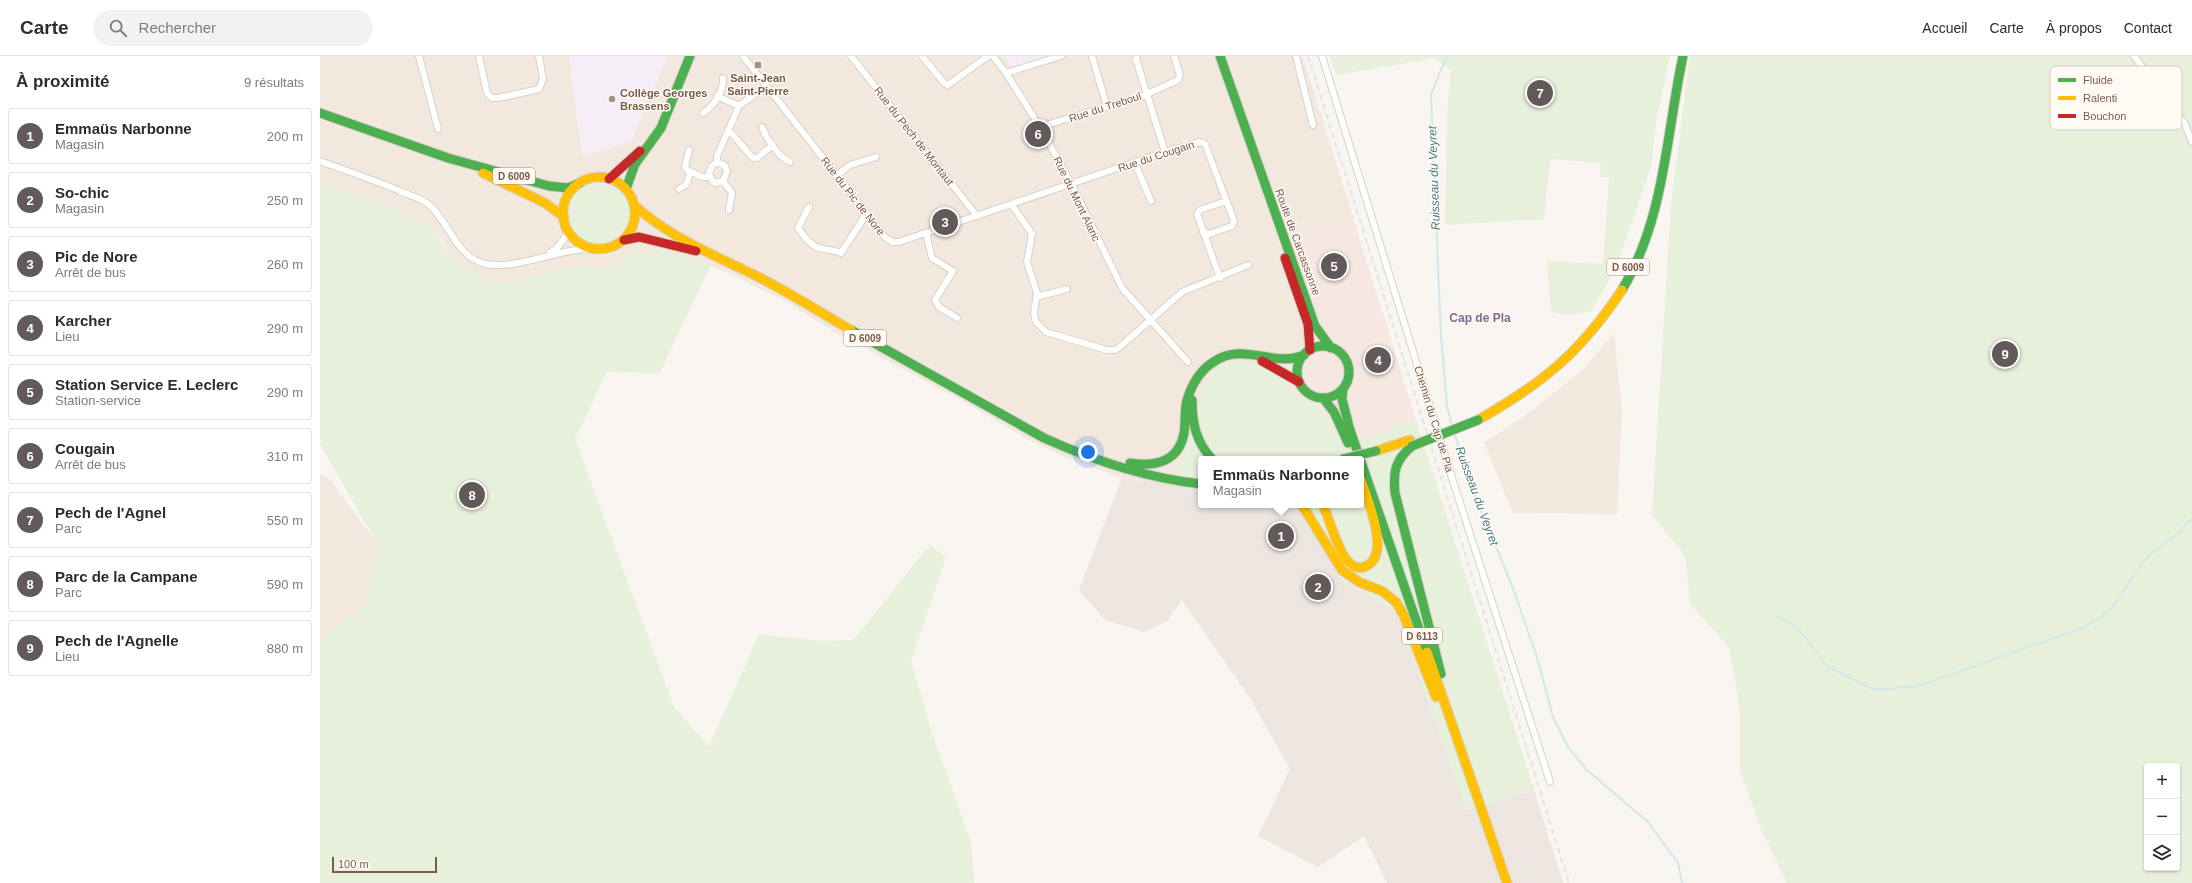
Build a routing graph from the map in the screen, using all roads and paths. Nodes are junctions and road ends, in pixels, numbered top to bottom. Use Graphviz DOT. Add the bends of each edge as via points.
graph roads {
  1 [pos="419,56"];
  2 [pos="479,56"];
  3 [pos="539,56"];
  4 [pos="744,56"];
  5 [pos="851,56"];
  6 [pos="922,56"];
  7 [pos="988,56"];
  8 [pos="993,56"];
  9 [pos="1061,56"];
  10 [pos="1092,56"];
  11 [pos="1137,56"];
  12 [pos="1174,56"];
  13 [pos="1220,56"];
  14 [pos="1296,56"];
  15 [pos="1322,56"];
  16 [pos="1678,56"];
  17 [pos="1683,56"];
  18 [pos="2134,56"];
  19 [pos="688,58"];
  20 [pos="2142,66"];
  21 [pos="1006,73"];
  22 [pos="723,78"];
  23 [pos="766,86"];
  24 [pos="1147,93"];
  25 [pos="717,96"];
  26 [pos="739,106"];
  27 [pos="1107,107"];
  28 [pos="704,113"];
  29 [pos="320,114"];
  30 [pos="2182,120"];
  31 [pos="1314,125"];
  32 [pos="762,127"];
  33 [pos="1040,127"];
  34 [pos="438,129"];
  35 [pos="728,132"];
  36 [pos="1249,140"];
  37 [pos="650,142"];
  38 [pos="2192,142"];
  39 [pos="773,145"];
  40 [pos="689,150"];
  41 [pos="1165,152"];
  42 [pos="876,157"];
  43 [pos="448,158"];
  44 [pos="320,161"];
  45 [pos="717,162"];
  46 [pos="790,162"];
  47 [pos="1135,163"];
  48 [pos="690,173"];
  49 [pos="837,175"];
  50 [pos="709,177"];
  51 [pos="609,178"];
  52 [pos="723,181"];
  53 [pos="580,183"];
  54 [pos="1072,185"];
  55 [pos="626,189"];
  56 [pos="680,189"];
  57 [pos="1226,200"];
  58 [pos="1151,201"];
  59 [pos="634,205"];
  60 [pos="1012,205"];
  61 [pos="809,207"];
  62 [pos="729,210"];
  63 [pos="867,213"];
  64 [pos="978,216"];
  65 [pos="564,217"];
  66 [pos="569,232"];
  67 [pos="1203,232"];
  68 [pos="926,233"];
  69 [pos="624,240"];
  70 [pos="593,249"];
  71 [pos="711,255"];
  72 [pos="544,257"];
  73 [pos="1248,265"];
  74 [pos="1220,278"];
  75 [pos="1067,289"];
  76 [pos="1036,297"];
  77 [pos="957,318"];
  78 [pos="1150,320"];
  79 [pos="1332,348"];
  80 [pos="1307,352"];
  81 [pos="1236,353"];
  82 [pos="1188,362"];
  83 [pos="1299,382"];
  84 [pos="1193,385"];
  85 [pos="1343,389"];
  86 [pos="1322,398"];
  87 [pos="1477,418"];
  88 [pos="1018,424"];
  89 [pos="1411,443"];
  90 [pos="1209,456"];
  91 [pos="1353,456"];
  92 [pos="1355,456"];
  93 [pos="1359,456"];
  94 [pos="1364,470"];
  95 [pos="1138,471"];
  96 [pos="1198,478"];
  97 [pos="1198,484"];
  98 [pos="1364,488"];
  99 [pos="1364,489"];
  100 [pos="1304,508"];
  101 [pos="1324,508"];
  102 [pos="1439,706"];
  103 [pos="1462,753"];
  104 [pos="1550,782"];
  105 [pos="1501,883"];
  106 [pos="1507,883"];
  1 -- 34 [label="street"];
  2 -- 3 [label="street" via="488,93 492,98 498,98 539,89 543,79"];
  4 -- 23 [label="street, Rue du Pic de Nore"];
  5 -- 64 [label="street, Rue du Pech de Montaut"];
  6 -- 7 [label="street" via="948,85"];
  8 -- 21 [label="street, Rue du Mont Alaric"];
  9 -- 21 [label="street"];
  10 -- 27 [label="street"];
  11 -- 24 [label="street, Rue du Treboul"];
  12 -- 24 [label="street, Rue du Treboul" via="1180,75 1178,80"];
  13 -- 36 [label="main road, Route de Carcassonne"];
  14 -- 31 [label="street"];
  15 -- 104 [label="street, Chemin du Cap de Pla" via="1452,478"];
  16 -- 87 [label="main road, D 6009" via="1659,171 1642,233 1627,269 1587,328 1555,362 1527,385"];
  17 -- 87 [label="main road, D 6009" via="1657,205 1633,271 1591,333 1543,379 1508,404"];
  18 -- 20 [label="street"];
  19 -- 37 [label="main road" via="661,128"];
  21 -- 33 [label="street, Rue du Mont Alaric"];
  22 -- 25 [label="street" via="724,85"];
  23 -- 26 [label="street"];
  23 -- 49 [label="street, Rue du Pic de Nore"];
  24 -- 27 [label="street, Rue du Treboul"];
  24 -- 41 [label="street"];
  25 -- 26 [label="street"];
  25 -- 28 [label="street" via="710,109"];
  26 -- 35 [label="street"];
  27 -- 33 [label="street, Rue du Treboul"];
  29 -- 43 [label="main road, D 6009"];
  30 -- 38 [label="street"];
  32 -- 39 [label="street"];
  33 -- 54 [label="street, Rue du Mont Alaric"];
  35 -- 39 [label="street" via="753,158 757,158"];
  35 -- 45 [label="street" via="717,156"];
  36 -- 79 [label="main road, Route de Carcassonne" via="1315,326 1323,340"];
  36 -- 80 [label="main road, Route de Carcassonne" via="1308,324"];
  37 -- 51 [label="main road"];
  37 -- 55 [label="main road" via="635,164"];
  39 -- 46 [label="street" via="783,159"];
  40 -- 48 [label="street" via="685,167"];
  41 -- 47 [label="street, Rue du Cougain"];
  41 -- 57 [label="street, Rue du Cougain" via="1200,142 1205,144"];
  42 -- 49 [label="street" via="850,165"];
  43 -- 53 [label="main road, D 6009" via="560,188"];
  43 -- 65 [label="main road, D 6009" via="538,199"];
  44 -- 72 [label="street" via="425,202 441,217 458,244 471,257 484,264 500,265"];
  45 -- 50 [label="street" via="712,166"];
  45 -- 52 [label="street" via="725,166 727,171"];
  47 -- 54 [label="street, Rue du Cougain"];
  47 -- 58 [label="street"];
  48 -- 50 [label="street"];
  48 -- 56 [label="street" via="686,185"];
  49 -- 63 [label="street, Rue du Pic de Nore"];
  50 -- 52 [label="street" via="716,183"];
  51 -- 53 [label="main road" via="594,178"];
  51 -- 55 [label="main road"];
  52 -- 62 [label="street" via="732,192"];
  53 -- 65 [label="main road" via="566,198"];
  54 -- 60 [label="street, Rue du Pic de Nore"];
  54 -- 78 [label="street, Rue du Mont Alaric" via="1122,288"];
  55 -- 59 [label="main road"];
  57 -- 67 [label="street" via="1200,210 1197,214"];
  57 -- 67 [label="street, Rue du Cougain" via="1234,221 1232,226 1209,234"];
  59 -- 69 [label="main road" via="634,224"];
  59 -- 71 [label="main road, D 6009" via="661,227"];
  60 -- 64 [label="street, Rue du Pic de Nore"];
  60 -- 76 [label="street" via="1032,234 1027,262"];
  61 -- 63 [label="street" via="798,228 817,248 831,248 841,253"];
  63 -- 68 [label="street, Rue du Pic de Nore" via="884,237 892,242"];
  64 -- 68 [label="street, Rue du Pic de Nore"];
  65 -- 66 [label="main road"];
  66 -- 70 [label="main road" via="578,242"];
  66 -- 72 [label="street" via="558,247"];
  67 -- 74 [label="street"];
  68 -- 77 [label="street" via="932,258 952,271 935,300 939,307"];
  69 -- 70 [label="main road" via="610,248"];
  69 -- 71 [label="main road, D 6009" via="639,237 655,239"];
  70 -- 72 [label="street" via="567,250"];
  71 -- 88 [label="main road, D 6009" via="745,270"];
  73 -- 74 [label="street"];
  74 -- 78 [label="street" via="1182,292"];
  75 -- 76 [label="street"];
  76 -- 78 [label="street" via="1036,322 1046,332 1107,350 1115,350 1121,346"];
  78 -- 82 [label="street, Rue du Mont Alaric"];
  79 -- 80 [label="main road" via="1324,346"];
  79 -- 85 [label="main road" via="1342,354 1348,368 1349,375"];
  80 -- 81 [label="main road" via="1284,360 1253,352"];
  80 -- 83 [label="main road" via="1297,368"];
  81 -- 83 [label="main road" via="1270,364"];
  81 -- 84 [label="main road" via="1225,355 1209,365"];
  83 -- 86 [label="main road" via="1309,394"];
  84 -- 88 [label="main road" via="1187,401 1183,438 1177,451 1168,460 1157,465 1141,466 1094,454"];
  84 -- 90 [label="main road" via="1192,409 1197,437"];
  85 -- 86 [label="main road" via="1331,397"];
  85 -- 93 [label="main road, D 6113" via="1342,399"];
  86 -- 91 [label="main road" via="1341,424"];
  87 -- 89 [label="main road, D 6009, bridge"];
  88 -- 95 [label="main road, D 6009" via="1076,453"];
  89 -- 92 [label="main road, D 6009, bridge"];
  89 -- 103 [label="main road" via="1398,458 1393,469 1395,493"];
  94 -- 103 [label="main road, D 6113"];
  95 -- 96 [label="main road, D 6009"];
  95 -- 97 [label="main road" via="1162,479"];
  98 -- 102 [label="main road, D 6113"];
  99 -- 101 [label="main road" via="1380,543 1376,559 1371,565 1357,568 1345,558"];
  100 -- 102 [label="main road" via="1342,570 1359,582 1382,591 1396,602 1404,616"];
  102 -- 105 [label="main road, D 6113"];
  103 -- 106 [label="main road, D 6113"];
}
